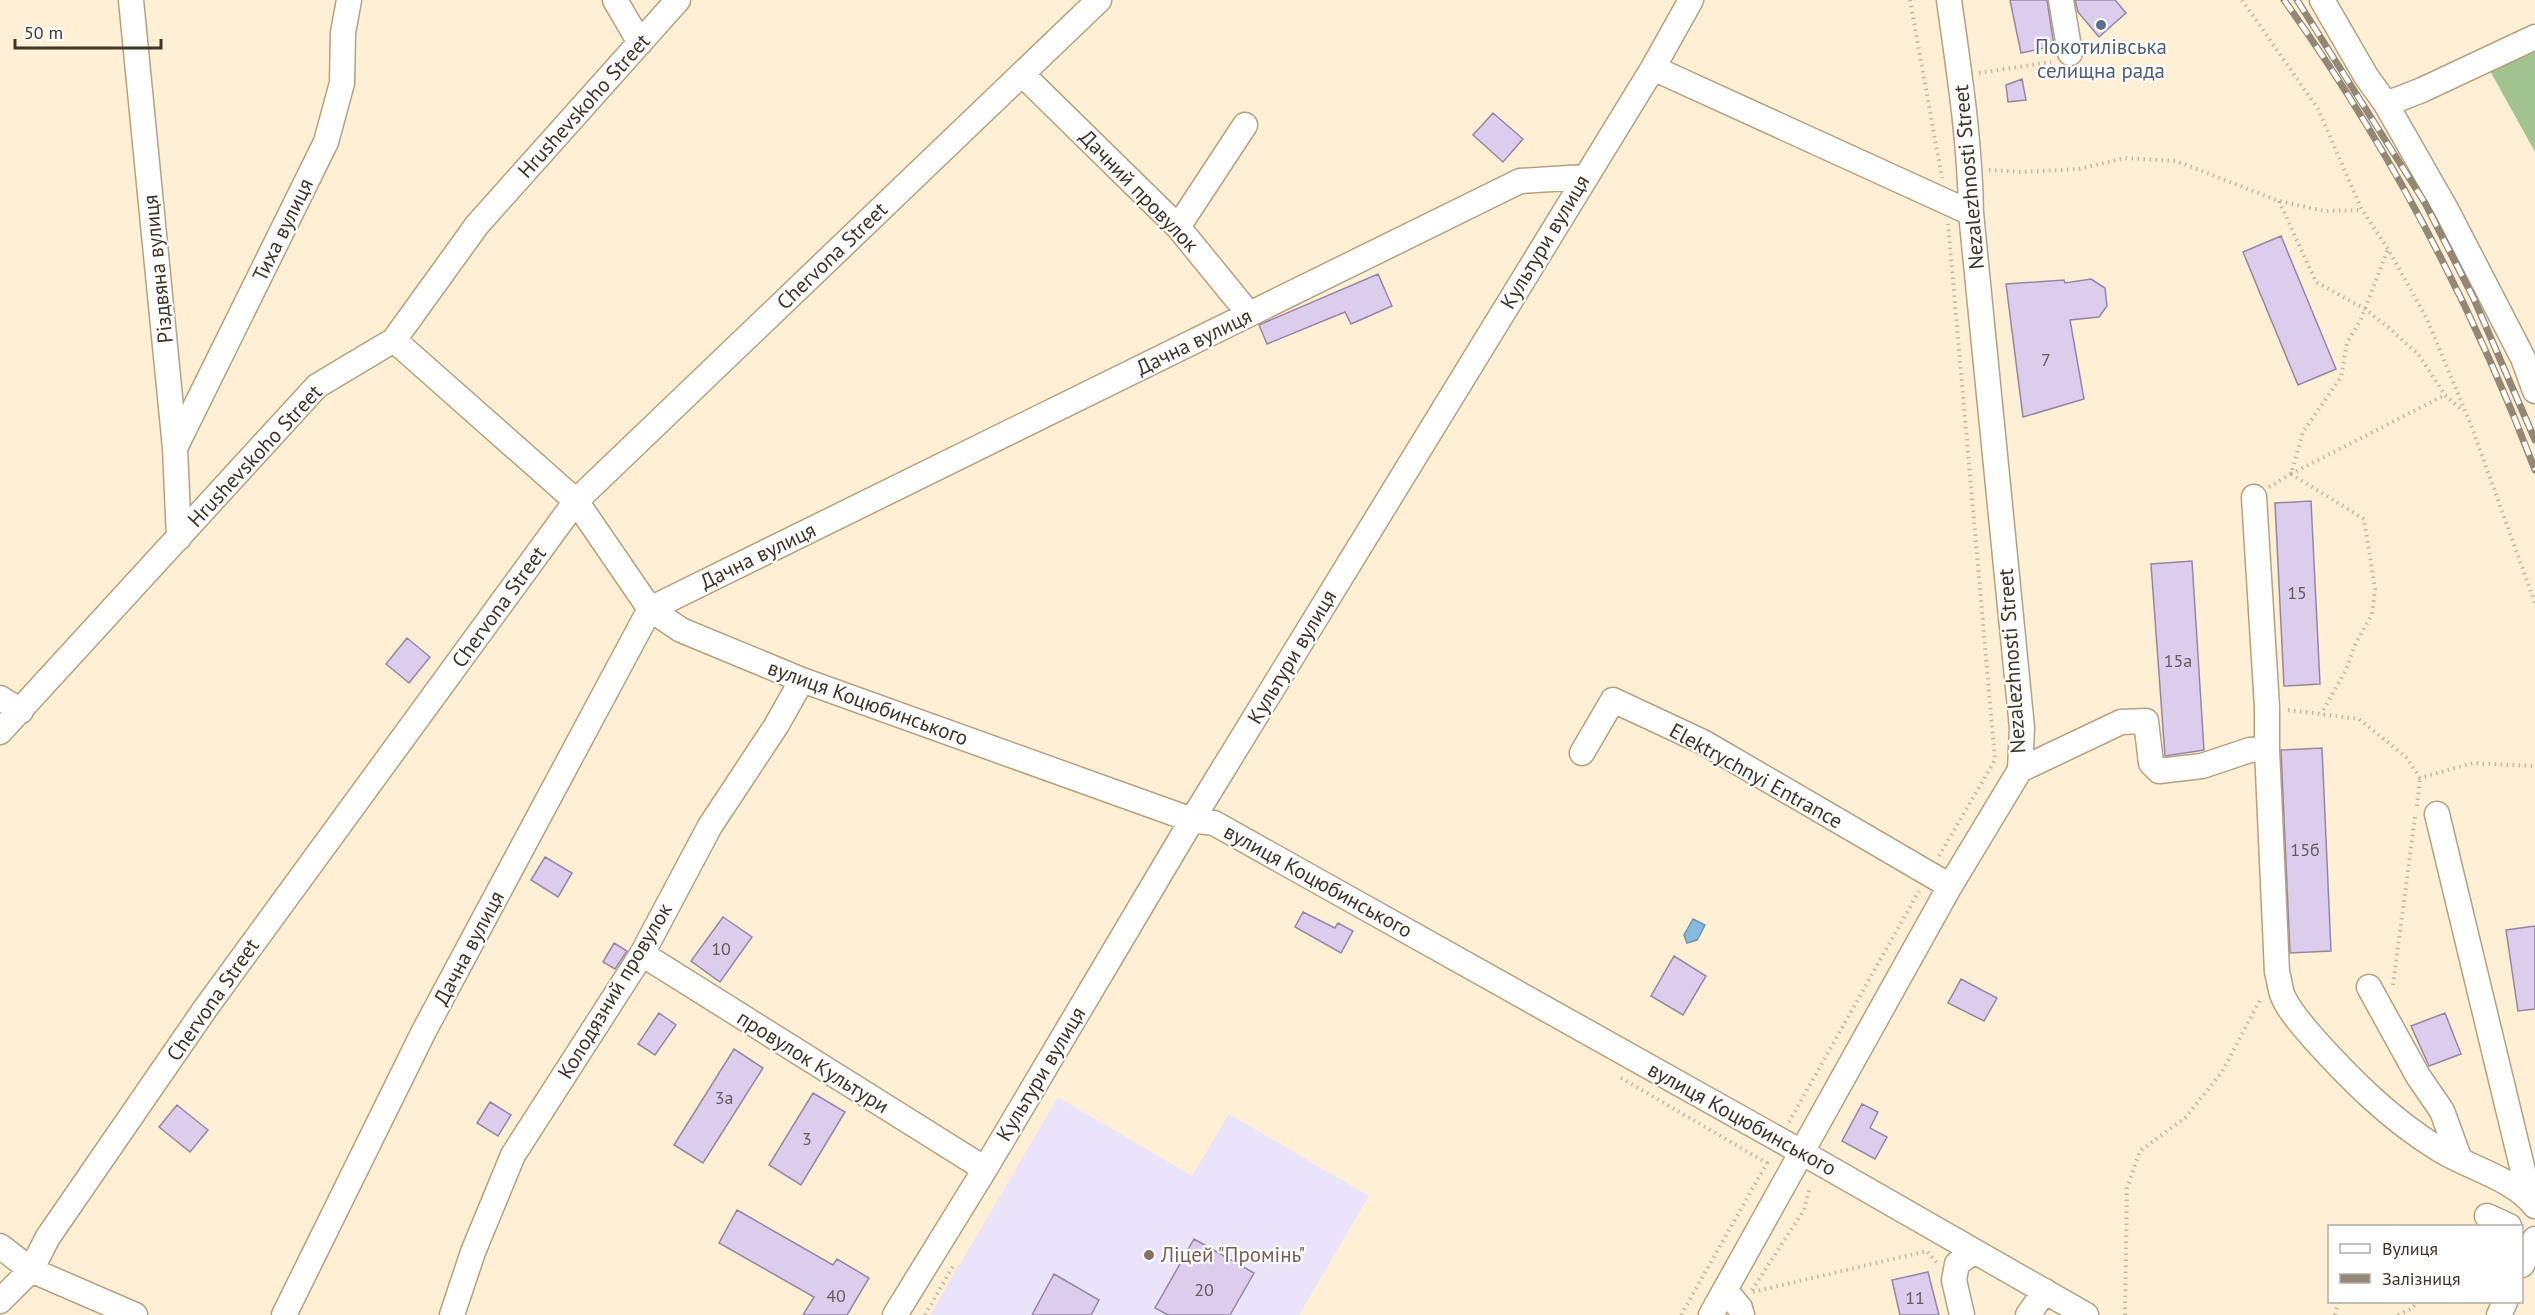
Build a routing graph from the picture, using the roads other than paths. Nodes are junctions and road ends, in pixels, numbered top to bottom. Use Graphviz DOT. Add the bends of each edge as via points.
graph roads {
  1 [pos="131,0"];
  2 [pos="349,0"];
  3 [pos="615,0"];
  4 [pos="678,0"];
  5 [pos="1099,0"];
  6 [pos="1691,0"];
  7 [pos="1949,0"];
  8 [pos="2061,0"];
  9 [pos="2322,0"];
  10 [pos="2535,37"];
  11 [pos="640,43"];
  12 [pos="2070,53"];
  13 [pos="1653,68"];
  14 [pos="1022,74"];
  15 [pos="2386,104"];
  16 [pos="1245,125"];
  17 [pos="1585,177"];
  18 [pos="1971,213"];
  19 [pos="1178,227"];
  20 [pos="1249,314"];
  21 [pos="394,340"];
  22 [pos="2535,391"];
  23 [pos="175,448"];
  24 [pos="2254,498"];
  25 [pos="576,501"];
  26 [pos="179,538"];
  27 [pos="650,609"];
  28 [pos="802,680"];
  29 [pos="0,698"];
  30 [pos="21,711"];
  31 [pos="0,732"];
  32 [pos="2267,749"];
  33 [pos="1582,753"];
  34 [pos="2020,770"];
  35 [pos="2437,814"];
  36 [pos="1192,820"];
  37 [pos="1950,886"];
  38 [pos="642,954"];
  39 [pos="2369,987"];
  40 [pos="1803,1153"];
  41 [pos="2460,1160"];
  42 [pos="985,1169"];
  43 [pos="2532,1203"];
  44 [pos="2487,1216"];
  45 [pos="2505,1225"];
  46 [pos="2535,1239"];
  47 [pos="0,1246"];
  48 [pos="1974,1251"];
  49 [pos="2523,1263"];
  50 [pos="31,1270"];
  51 [pos="1725,1290"];
  52 [pos="2045,1292"];
  53 [pos="0,1301"];
  54 [pos="135,1315"];
  55 [pos="284,1315"];
  56 [pos="452,1315"];
  57 [pos="895,1315"];
  58 [pos="1711,1315"];
  59 [pos="1742,1315"];
  60 [pos="1962,1315"];
  61 [pos="2028,1315"];
  62 [pos="2086,1315"];
  1 -- 23 [label="street, Різдвяна вулиця"];
  2 -- 23 [label="street, Тиха вулиця" via="343,33 342,83 326,142"];
  3 -- 11 [label="street"];
  4 -- 11 [label="street, Hrushevskoho Street"];
  5 -- 14 [label="street, Chervona Street"];
  6 -- 13 [label="street, Культури вулиця"];
  7 -- 18 [label="street, Nezalezhnosti Street" via="1970,169"];
  8 -- 12 [label="street"];
  9 -- 15 [label="street"];
  10 -- 15 [label="street"];
  11 -- 21 [label="street, Hrushevskoho Street" via="477,225"];
  13 -- 17 [label="street, Культури вулиця"];
  13 -- 18 [label="street"];
  14 -- 19 [label="street, Дачний провулок"];
  14 -- 25 [label="street, Chervona Street"];
  15 -- 22 [label="street" via="2523,358"];
  16 -- 19 [label="street"];
  17 -- 20 [label="street, Дачна вулиця" via="1520,180"];
  17 -- 36 [label="street, Культури вулиця"];
  18 -- 34 [label="street, Nezalezhnosti Street" via="2022,728"];
  19 -- 20 [label="street, Дачний провулок"];
  20 -- 27 [label="street, Дачна вулиця"];
  21 -- 25 [label="street, вулиця Коцюбинського"];
  21 -- 26 [label="street, Hrushevskoho Street" via="317,386"];
  23 -- 26 [label="street, Різдвяна вулиця"];
  24 -- 32 [label="street"];
  25 -- 27 [label="street, вулиця Коцюбинського"];
  25 -- 50 [label="street, Chervona Street" via="205,1009 48,1237"];
  26 -- 30 [label="street, Hrushevskoho Street"];
  27 -- 28 [label="street, вулиця Коцюбинського" via="681,630"];
  27 -- 55 [label="street, Дачна вулиця" via="424,1031"];
  28 -- 36 [label="street, вулиця Коцюбинського"];
  28 -- 38 [label="street, Колодязний провулок" via="710,826"];
  29 -- 30 [label="street"];
  30 -- 31 [label="street, Hrushevskoho Street"];
  32 -- 34 [label="street" via="2250,750 2202,766 2159,771 2151,763 2146,721 2121,722"];
  32 -- 41 [label="street" via="2277,972 2282,996 2352,1082 2410,1129"];
  33 -- 37 [label="street, Elektrychnyi Entrance" via="1612,700 1702,742"];
  34 -- 37 [label="street, Nezalezhnosti Street"];
  35 -- 43 [label="street"];
  36 -- 40 [label="street, вулиця Коцюбинського" via="1214,823 1240,837"];
  36 -- 42 [label="street, Культури вулиця"];
  37 -- 40 [label="street, Nezalezhnosti Street"];
  38 -- 42 [label="street, провулок Культури"];
  38 -- 56 [label="street, Колодязний провулок" via="513,1155"];
  39 -- 41 [label="street" via="2442,1111"];
  40 -- 48 [label="street, вулиця Коцюбинського"];
  40 -- 51 [label="street, Nezalezhnosti Street"];
  41 -- 43 [label="street" via="2503,1182"];
  42 -- 57 [label="street, Культури вулиця"];
  44 -- 45 [label="street"];
  46 -- 49 [label="street"];
  47 -- 50 [label="street"];
  48 -- 52 [label="street, вулиця Коцюбинського"];
  48 -- 60 [label="street" via="1957,1264 1954,1280"];
  50 -- 53 [label="street, Chervona Street"];
  50 -- 54 [label="street"];
  51 -- 58 [label="street, Nezalezhnosti Street"];
  51 -- 59 [label="street"];
  52 -- 61 [label="street"];
  52 -- 62 [label="street, вулиця Коцюбинського"];
}
